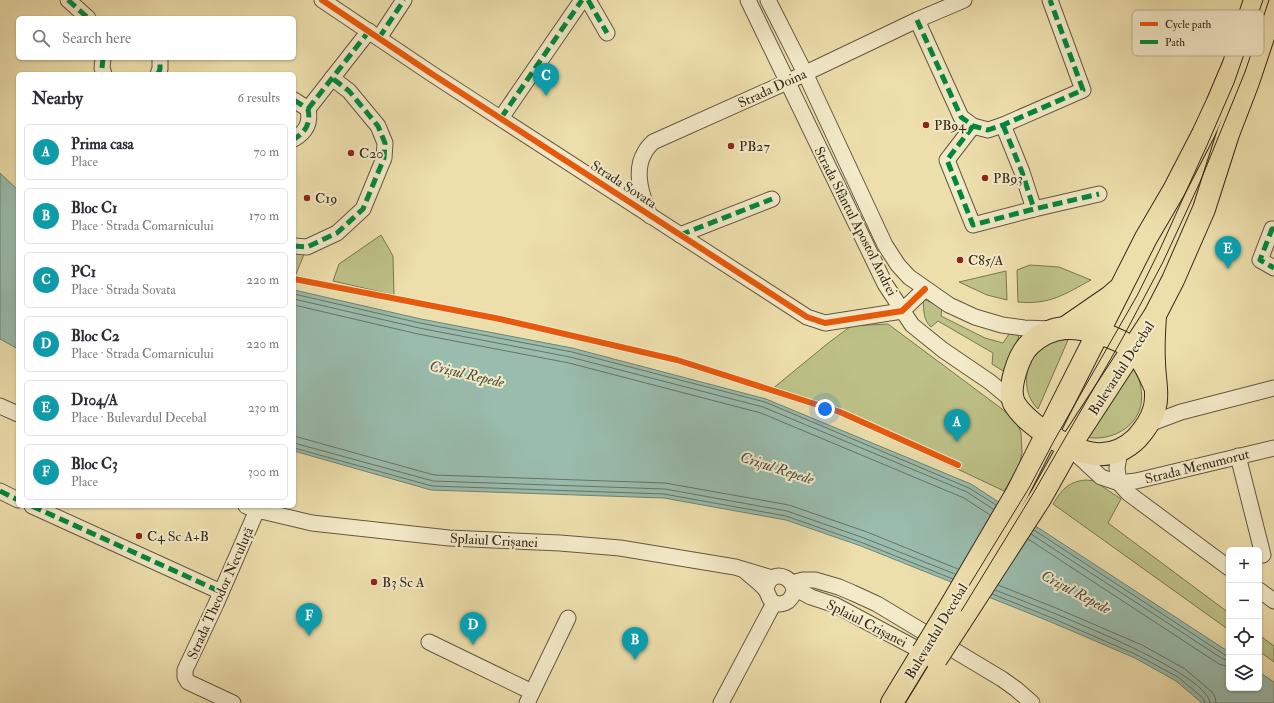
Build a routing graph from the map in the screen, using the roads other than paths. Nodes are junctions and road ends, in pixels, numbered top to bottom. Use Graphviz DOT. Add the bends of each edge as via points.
graph roads {
  1 [pos="68,0"];
  2 [pos="322,0"];
  3 [pos="404,0"];
  4 [pos="582,0"];
  5 [pos="588,0"];
  6 [pos="748,0"];
  7 [pos="768,0"];
  8 [pos="1050,0"];
  9 [pos="1255,0"];
  10 [pos="958,1"];
  11 [pos="1274,4"];
  12 [pos="1252,10"];
  13 [pos="86,16"];
  14 [pos="917,20"];
  15 [pos="607,33"];
  16 [pos="1264,34"];
  17 [pos="374,35"];
  18 [pos="1237,56"];
  19 [pos="1257,56"];
  20 [pos="103,60"];
  21 [pos="160,60"];
  22 [pos="103,72"];
  23 [pos="159,72"];
  24 [pos="805,73"];
  25 [pos="332,78"];
  26 [pos="787,82"];
  27 [pos="296,101"];
  28 [pos="308,109"];
  29 [pos="500,118"];
  30 [pos="1003,125"];
  31 [pos="973,126"];
  32 [pos="296,138"];
  33 [pos="1100,194"];
  34 [pos="772,199"];
  35 [pos="1034,209"];
  36 [pos="650,216"];
  37 [pos="1274,229"];
  38 [pos="680,235"];
  39 [pos="296,246"];
  40 [pos="1274,268"];
  41 [pos="1123,285"];
  42 [pos="925,288"];
  43 [pos="902,311"];
  44 [pos="1155,315"];
  45 [pos="1065,328"];
  46 [pos="1098,333"];
  47 [pos="1133,350"];
  48 [pos="1274,388"];
  49 [pos="1156,389"];
  50 [pos="1014,402"];
  51 [pos="0,406"];
  52 [pos="16,413"];
  53 [pos="1149,424"];
  54 [pos="1047,434"];
  55 [pos="1069,447"];
  56 [pos="1274,448"];
  57 [pos="1120,451"];
  58 [pos="1238,456"];
  59 [pos="1119,483"];
  60 [pos="0,491"];
  61 [pos="16,499"];
  62 [pos="36,508"];
  63 [pos="252,508"];
  64 [pos="1265,554"];
  65 [pos="1226,565"];
  66 [pos="771,590"];
  67 [pos="792,590"];
  68 [pos="221,592"];
  69 [pos="1262,592"];
  70 [pos="1274,601"];
  71 [pos="568,618"];
  72 [pos="429,642"];
  73 [pos="930,655"];
  74 [pos="530,698"];
  75 [pos="233,703"];
  76 [pos="721,703"];
  77 [pos="892,703"];
  78 [pos="910,703"];
  79 [pos="1032,703"];
  1 -- 13 [label="street"];
  2 -- 17 [label="street, Strada Sovata"];
  3 -- 17 [label="street"];
  4 -- 29 [label="street"];
  5 -- 15 [label="street"];
  6 -- 26 [label="street, Strada Sfântul Apostol Andrei"];
  7 -- 24 [label="street, Strada Sfântul Apostol Andrei"];
  8 -- 30 [label="street" via="1083,90"];
  9 -- 12 [label="main road, Bulevardul Decebal"];
  10 -- 14 [label="street, Strada Doina"];
  11 -- 16 [label="main road, Bulevardul Decebal"];
  14 -- 24 [label="street, Strada Doina"];
  14 -- 31 [label="street" via="961,117"];
  17 -- 25 [label="street"];
  17 -- 29 [label="street, Strada Sovata"];
  18 -- 41 [label="main road, Bulevardul Decebal" via="1193,155 1146,238"];
  19 -- 44 [label="main road, Bulevardul Decebal" via="1204,209"];
  20 -- 22 [label="street"];
  21 -- 23 [label="street"];
  24 -- 26 [label="street, Strada Doina"];
  24 -- 42 [label="street, Strada Sfântul Apostol Andrei" via="885,245 905,273"];
  25 -- 28 [label="street"];
  25 -- 39 [label="street" via="349,91 378,126 385,143 384,158 363,209 337,233 307,247"];
  26 -- 36 [label="street, Strada Doina" via="653,142 644,153 639,179"];
  26 -- 43 [label="street, Strada Sfântul Apostol Andrei" via="885,284"];
  27 -- 28 [label="street"];
  28 -- 32 [label="street" via="308,126"];
  29 -- 36 [label="street, Strada Sovata"];
  30 -- 31 [label="street" via="988,130"];
  30 -- 35 [label="street"];
  31 -- 35 [label="street" via="947,160 973,225"];
  33 -- 35 [label="street"];
  34 -- 38 [label="street"];
  36 -- 38 [label="street, Strada Sovata"];
  37 -- 40 [label="street" via="1272,228 1260,260"];
  38 -- 43 [label="street, Strada Sovata" via="807,317 825,323"];
  41 -- 45 [label="main road"];
  41 -- 46 [label="main road, Bulevardul Decebal"];
  42 -- 43 [label="street"];
  42 -- 45 [label="street, Strada Sfântul Apostol Andrei" via="949,305 975,317 1002,325"];
  43 -- 50 [label="street, Strada Sfântul Apostol Andrei" via="912,325 929,339"];
  44 -- 47 [label="main road, Bulevardul Decebal"];
  44 -- 49 [label="main road"];
  45 -- 46 [label="main road"];
  45 -- 50 [label="main road" via="1037,337 1028,345 1014,379"];
  46 -- 47 [label="main road" via="1120,341"];
  46 -- 54 [label="main road, Bulevardul Decebal"];
  47 -- 49 [label="main road" via="1143,362"];
  47 -- 55 [label="main road, Bulevardul Decebal"];
  48 -- 53 [label="street" via="1181,412"];
  49 -- 53 [label="main road" via="1155,408"];
  50 -- 54 [label="main road" via="1032,423"];
  51 -- 52 [label="street"];
  53 -- 57 [label="main road"];
  54 -- 55 [label="main road"];
  54 -- 73 [label="main road, Bulevardul Decebal, bridge"];
  55 -- 57 [label="main road" via="1094,454"];
  55 -- 59 [label="street" via="1101,477"];
  55 -- 73 [label="main road, Bulevardul Decebal, bridge" via="1036,504"];
  56 -- 58 [label="street, Strada Menumorut"];
  57 -- 59 [label="street" via="1117,468"];
  58 -- 59 [label="street, Strada Menumorut"];
  58 -- 64 [label="street"];
  59 -- 65 [label="street" via="1128,493"];
  60 -- 61 [label="street"];
  62 -- 68 [label="street"];
  63 -- 66 [label="street, Splaiul Crișanei" via="312,523 449,538 620,548 743,568"];
  63 -- 68 [label="street, Strada Theodor Neculuță"];
  66 -- 67 [label="street, Splaiul Crișanei" via="780,604 786,602"];
  66 -- 67 [label="street, Splaiul Crișanei" via="776,576 785,577"];
  66 -- 76 [label="street"];
  67 -- 73 [label="street, Splaiul Crișanei" via="835,605"];
  67 -- 79 [label="street" via="803,580 815,580 839,587 877,604 1002,679"];
  68 -- 75 [label="street, Strada Theodor Neculuță" via="185,670 185,677 188,682"];
  69 -- 70 [label="street"];
  71 -- 74 [label="street"];
  72 -- 74 [label="street"];
  73 -- 77 [label="main road, Bulevardul Decebal"];
  73 -- 78 [label="main road, Bulevardul Decebal"];
}
